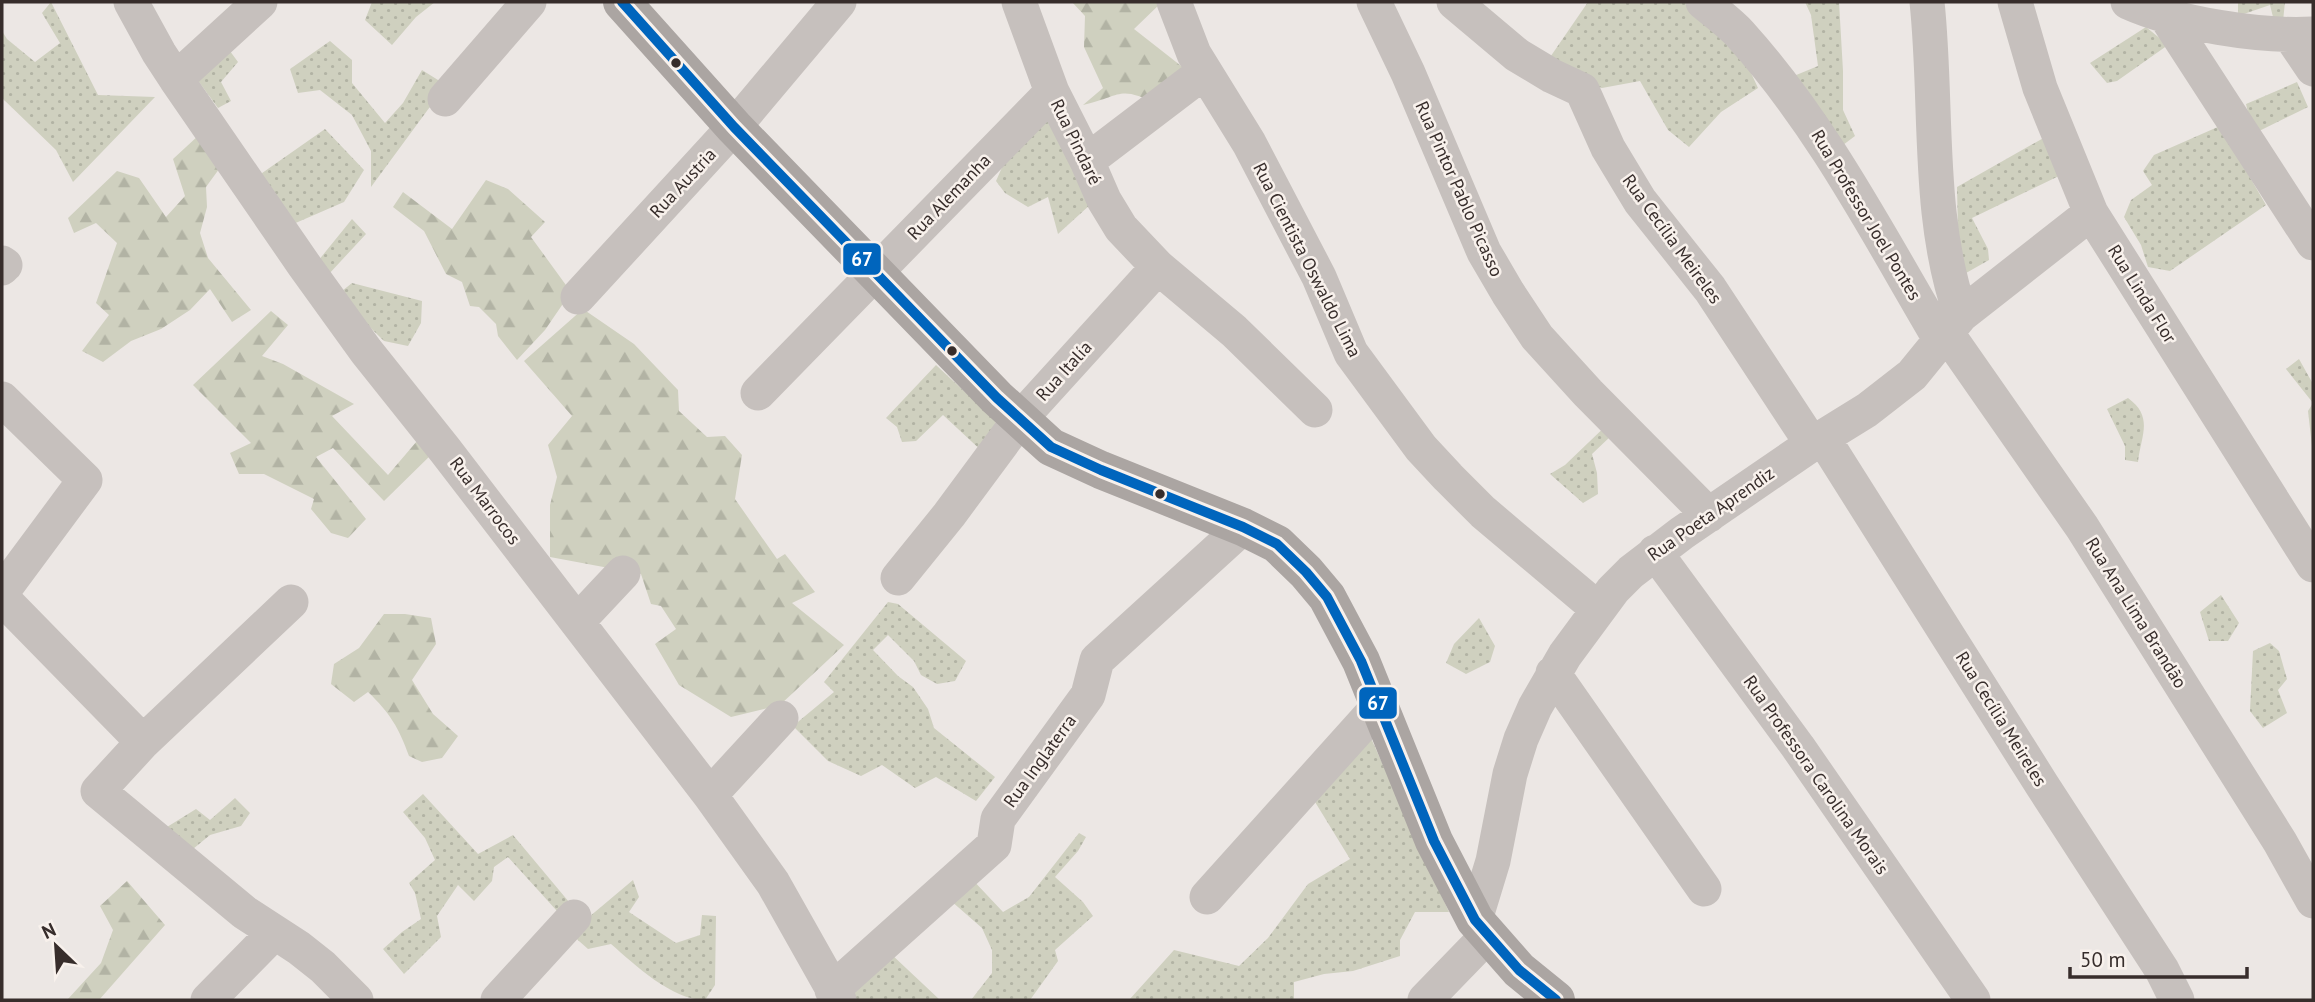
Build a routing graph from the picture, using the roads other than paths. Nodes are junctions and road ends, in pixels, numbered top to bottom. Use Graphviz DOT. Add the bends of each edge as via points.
graph roads {
  1 [pos="131,2"];
  2 [pos="260,2"];
  3 [pos="529,2"];
  4 [pos="622,2"];
  5 [pos="839,2"];
  6 [pos="1019,2"];
  7 [pos="1174,2"];
  8 [pos="1374,2"];
  9 [pos="1454,2"];
  10 [pos="1703,2"];
  11 [pos="1927,2"];
  12 [pos="2015,2"];
  13 [pos="2142,6"];
  14 [pos="2231,15"];
  15 [pos="1733,17"];
  16 [pos="2301,35"];
  17 [pos="2313,69"];
  18 [pos="1203,72"];
  19 [pos="176,79"];
  20 [pos="1052,92"];
  21 [pos="445,99"];
  22 [pos="734,127"];
  23 [pos="1087,161"];
  24 [pos="2091,213"];
  25 [pos="2313,243"];
  26 [pos="1158,267"];
  27 [pos="876,271"];
  28 [pos="578,297"];
  29 [pos="1949,329"];
  30 [pos="758,393"];
  31 [pos="2,399"];
  32 [pos="1315,410"];
  33 [pos="1020,419"];
  34 [pos="1817,441"];
  35 [pos="1709,514"];
  36 [pos="1243,527"];
  37 [pos="1655,552"];
  38 [pos="2313,565"];
  39 [pos="623,573"];
  40 [pos="898,578"];
  41 [pos="2,592"];
  42 [pos="2,598"];
  43 [pos="290,602"];
  44 [pos="1598,609"];
  45 [pos="577,622"];
  46 [pos="1553,673"];
  47 [pos="1378,707"];
  48 [pos="781,718"];
  49 [pos="143,742"];
  50 [pos="710,796"];
  51 [pos="1704,888"];
  52 [pos="1208,897"];
  53 [pos="2313,901"];
  54 [pos="575,917"];
  55 [pos="1481,927"];
  56 [pos="274,933"];
  57 [pos="835,995"];
  58 [pos="208,1000"];
  59 [pos="356,1000"];
  60 [pos="498,1000"];
  61 [pos="1425,1000"];
  62 [pos="1556,1000"];
  63 [pos="1973,1000"];
  64 [pos="2177,1000"];
  1 -- 19 [label="street, Rua Marrocos"];
  2 -- 19 [label="street"];
  3 -- 21 [label="street"];
  4 -- 22 [label="main road"];
  5 -- 22 [label="street, Rua Austria"];
  6 -- 20 [label="street, Rua Pindaré"];
  7 -- 18 [label="street, Rua Cientista Oswaldo Lima"];
  8 -- 35 [label="street, Rua Pintor Pablo Picasso" via="1484,252 1522,315 1588,393"];
  9 -- 34 [label="street, Rua Cecília Meireles" via="1517,55 1583,90 1608,148 1640,201 1710,289"];
  10 -- 15 [label="street, Rua Professor Joel Pontes"];
  11 -- 29 [label="street, Rua Ana Lima Brandão" via="1950,285"];
  12 -- 24 [label="street, Rua Linda Flor" via="2040,88"];
  13 -- 14 [label="street"];
  13 -- 25 [label="street"];
  14 -- 16 [label="street"];
  15 -- 29 [label="street, Rua Professor Joel Pontes"];
  16 -- 17 [label="street"];
  18 -- 23 [label="street"];
  18 -- 44 [label="street, Rua Cientista Oswaldo Lima" via="1248,143 1319,277 1351,353 1421,448 1474,503"];
  19 -- 45 [label="street, Rua Marrocos" via="366,351"];
  20 -- 23 [label="street, Rua Pindaré"];
  20 -- 27 [label="street, Rua Alemanha"];
  22 -- 27 [label="main road"];
  22 -- 28 [label="street, Rua Austria"];
  23 -- 26 [label="street, Rua Pindaré" via="1121,228"];
  24 -- 29 [label="street, Rua Poeta Aprendiz"];
  24 -- 38 [label="street, Rua Linda Flor"];
  26 -- 32 [label="street, Rua Pindaré" via="1234,331"];
  26 -- 33 [label="street, Rua Italía"];
  27 -- 30 [label="street, Rua Alemanha"];
  27 -- 33 [label="main road"];
  29 -- 34 [label="street, Rua Poeta Aprendiz" via="1912,376"];
  29 -- 53 [label="street, Rua Ana Lima Brandão" via="2082,527"];
  31 -- 41 [label="street" via="85,480"];
  33 -- 36 [label="main road" via="1051,447"];
  33 -- 40 [label="street, Rua Italía"];
  34 -- 35 [label="street, Rua Poeta Aprendiz"];
  34 -- 64 [label="street, Rua Cecília Meireles" via="2162,970"];
  35 -- 37 [label="street, Rua Poeta Aprendiz"];
  36 -- 47 [label="main road" via="1277,544 1327,597 1361,661"];
  36 -- 57 [label="street, Rua Inglaterra" via="1097,660 1088,695 998,819 994,845"];
  37 -- 44 [label="street, Rua Poeta Aprendiz"];
  37 -- 63 [label="street, Rua Professora Carolina Morais" via="1798,747"];
  39 -- 45 [label="street"];
  42 -- 49 [label="street"];
  43 -- 49 [label="street"];
  44 -- 46 [label="street, Rua Poeta Aprendiz"];
  45 -- 50 [label="street, Rua Marrocos"];
  46 -- 51 [label="street"];
  46 -- 55 [label="street, Rua Poeta Aprendiz" via="1510,774"];
  47 -- 52 [label="street"];
  47 -- 55 [label="main road" via="1433,841"];
  48 -- 50 [label="street"];
  49 -- 56 [label="street" via="98,791"];
  50 -- 57 [label="street, Rua Marrocos" via="773,883"];
  54 -- 60 [label="street"];
  55 -- 61 [label="street"];
  55 -- 62 [label="main road" via="1519,970"];
  56 -- 58 [label="street"];
  56 -- 59 [label="street" via="323,967"];
}
